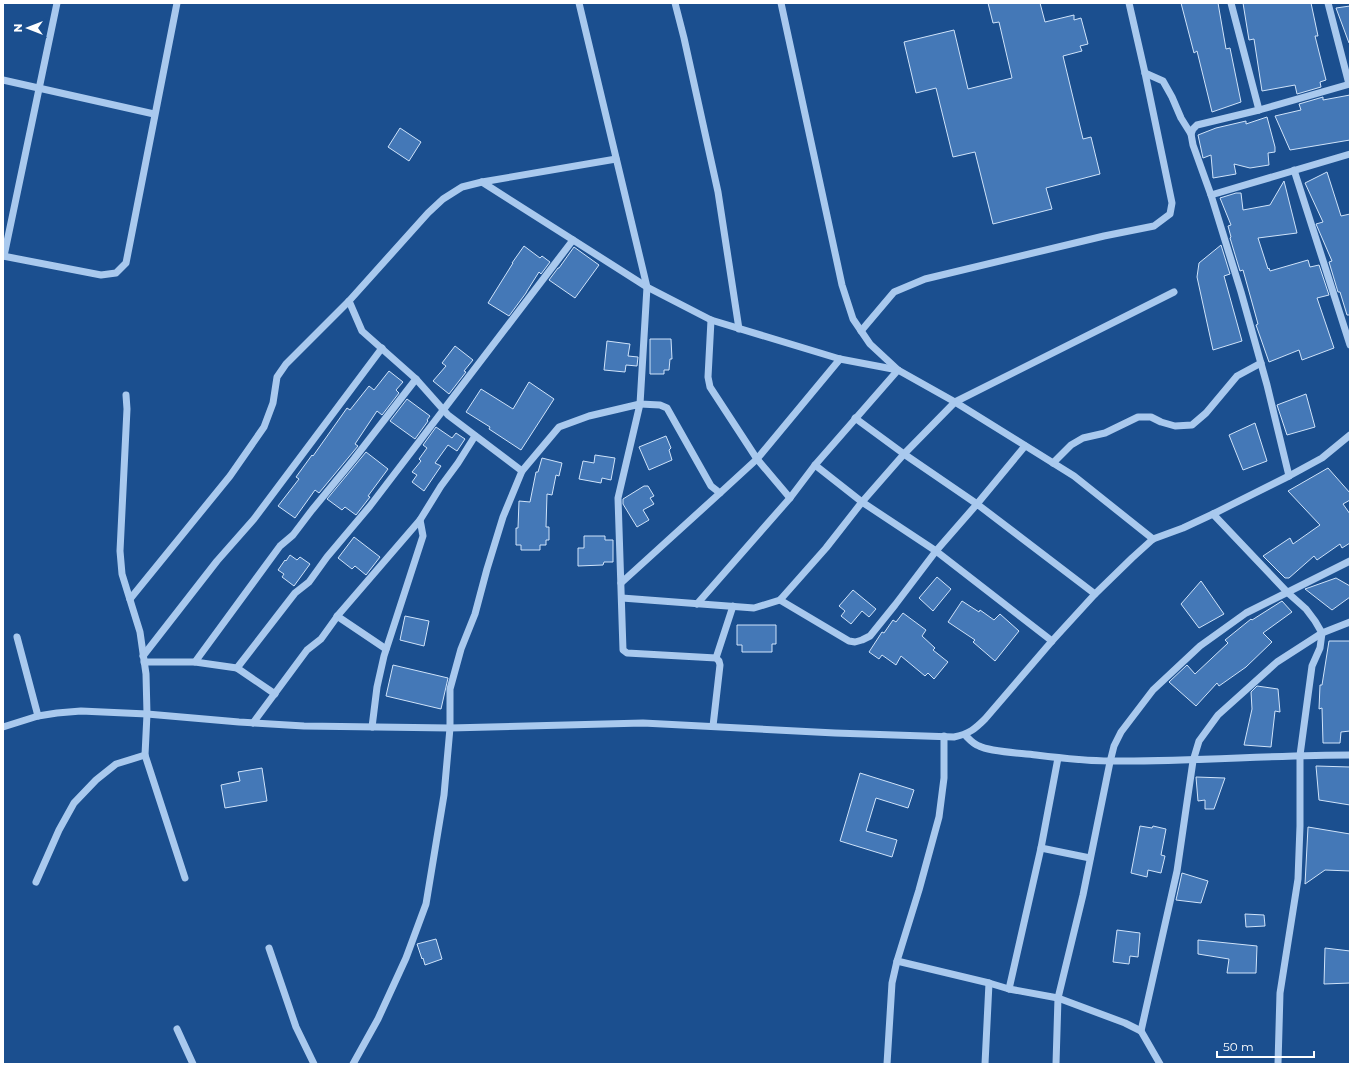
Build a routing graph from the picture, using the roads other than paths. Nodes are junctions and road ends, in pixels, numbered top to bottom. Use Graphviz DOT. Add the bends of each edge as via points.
graph roads {
  1 [pos="57,3"];
  2 [pos="177,3"];
  3 [pos="579,3"];
  4 [pos="675,3"];
  5 [pos="781,3"];
  6 [pos="1129,3"];
  7 [pos="1231,3"];
  8 [pos="1328,3"];
  9 [pos="1146,74"];
  10 [pos="3,80"];
  11 [pos="1350,84"];
  12 [pos="39,89"];
  13 [pos="1259,110"];
  14 [pos="154,114"];
  15 [pos="1191,134"];
  16 [pos="1350,154"];
  17 [pos="616,159"];
  18 [pos="1294,170"];
  19 [pos="482,182"];
  20 [pos="1211,195"];
  21 [pos="573,240"];
  22 [pos="3,256"];
  23 [pos="647,287"];
  24 [pos="1174,292"];
  25 [pos="349,301"];
  26 [pos="711,320"];
  27 [pos="739,329"];
  28 [pos="861,331"];
  29 [pos="1350,345"];
  30 [pos="382,348"];
  31 [pos="840,359"];
  32 [pos="1261,363"];
  33 [pos="898,370"];
  34 [pos="416,379"];
  35 [pos="126,395"];
  36 [pos="954,402"];
  37 [pos="640,404"];
  38 [pos="444,410"];
  39 [pos="855,418"];
  40 [pos="1350,435"];
  41 [pos="475,436"];
  42 [pos="1025,446"];
  43 [pos="904,454"];
  44 [pos="757,459"];
  45 [pos="1053,463"];
  46 [pos="815,465"];
  47 [pos="522,471"];
  48 [pos="1289,476"];
  49 [pos="720,493"];
  50 [pos="790,498"];
  51 [pos="862,502"];
  52 [pos="977,504"];
  53 [pos="1213,514"];
  54 [pos="420,520"];
  55 [pos="1153,540"];
  56 [pos="936,551"];
  57 [pos="1350,561"];
  58 [pos="621,583"];
  59 [pos="1287,592"];
  60 [pos="1095,594"];
  61 [pos="622,598"];
  62 [pos="130,599"];
  63 [pos="780,600"];
  64 [pos="697,604"];
  65 [pos="733,606"];
  66 [pos="337,616"];
  67 [pos="1350,622"];
  68 [pos="1322,633"];
  69 [pos="17,637"];
  70 [pos="1052,641"];
  71 [pos="386,650"];
  72 [pos="716,658"];
  73 [pos="144,659"];
  74 [pos="194,662"];
  75 [pos="237,668"];
  76 [pos="275,694"];
  77 [pos="147,714"];
  78 [pos="38,716"];
  79 [pos="253,723"];
  80 [pos="714,726"];
  81 [pos="3,727"];
  82 [pos="372,727"];
  83 [pos="450,728"];
  84 [pos="965,735"];
  85 [pos="944,736"];
  86 [pos="145,755"];
  87 [pos="1300,755"];
  88 [pos="1350,755"];
  89 [pos="1058,758"];
  90 [pos="1193,761"];
  91 [pos="1110,762"];
  92 [pos="1041,848"];
  93 [pos="1090,858"];
  94 [pos="185,878"];
  95 [pos="36,882"];
  96 [pos="269,948"];
  97 [pos="897,961"];
  98 [pos="989,983"];
  99 [pos="1009,989"];
  100 [pos="1058,998"];
  101 [pos="177,1030"];
  102 [pos="1141,1031"];
  103 [pos="193,1064"];
  104 [pos="314,1064"];
  105 [pos="354,1064"];
  106 [pos="887,1064"];
  107 [pos="985,1064"];
  108 [pos="1056,1064"];
  109 [pos="1160,1064"];
  110 [pos="1278,1064"];
  1 -- 12 [label="street"];
  2 -- 14 [label="street"];
  3 -- 17 [label="street"];
  4 -- 27 [label="street" via="718,192"];
  5 -- 28 [label="street" via="842,285"];
  6 -- 9 [label="street"];
  7 -- 13 [label="street"];
  8 -- 11 [label="street"];
  9 -- 15 [label="street" via="1163,81"];
  9 -- 28 [label="street" via="1172,202 1170,214 1154,226 925,279 894,292"];
  10 -- 12 [label="street"];
  11 -- 13 [label="street"];
  12 -- 14 [label="street"];
  12 -- 22 [label="street"];
  13 -- 15 [label="street" via="1197,125"];
  14 -- 22 [label="street" via="126,263 116,273 101,275"];
  15 -- 20 [label="street"];
  16 -- 18 [label="street"];
  17 -- 19 [label="street"];
  17 -- 23 [label="street"];
  18 -- 20 [label="street"];
  18 -- 29 [label="street"];
  19 -- 21 [label="street"];
  19 -- 25 [label="street" via="462,187 443,199"];
  20 -- 32 [label="street"];
  21 -- 23 [label="street"];
  21 -- 38 [label="street"];
  23 -- 26 [label="street"];
  23 -- 37 [label="street"];
  24 -- 36 [label="street"];
  25 -- 30 [label="street" via="362,331"];
  25 -- 62 [label="street" via="286,364 277,377 273,403 264,427 230,476"];
  26 -- 27 [label="street"];
  26 -- 44 [label="street" via="708,377 710,387"];
  27 -- 31 [label="street"];
  28 -- 33 [label="street" via="870,344"];
  30 -- 34 [label="street"];
  30 -- 73 [label="street" via="254,519 217,561"];
  31 -- 33 [label="street"];
  31 -- 44 [label="street"];
  32 -- 45 [label="street" via="1237,376 1206,413 1192,425 1175,426 1151,417 1138,418 1105,433 1083,438 1071,445"];
  32 -- 48 [label="street"];
  33 -- 36 [label="street"];
  33 -- 39 [label="street"];
  34 -- 38 [label="street"];
  34 -- 74 [label="street" via="293,535 280,546"];
  35 -- 62 [label="street" via="120,551 122,574"];
  36 -- 42 [label="street"];
  36 -- 43 [label="street"];
  37 -- 47 [label="street" via="589,416 559,427"];
  37 -- 49 [label="street" via="667,408 711,486"];
  37 -- 58 [label="street" via="618,498"];
  38 -- 41 [label="street"];
  38 -- 75 [label="street" via="370,506 327,556 309,582 295,593"];
  39 -- 43 [label="street"];
  39 -- 46 [label="street"];
  40 -- 48 [label="street" via="1322,458"];
  41 -- 47 [label="street"];
  41 -- 54 [label="street"];
  42 -- 45 [label="street"];
  42 -- 52 [label="street"];
  43 -- 51 [label="street"];
  43 -- 52 [label="street"];
  44 -- 49 [label="street"];
  44 -- 50 [label="street"];
  45 -- 55 [label="street" via="1074,476"];
  46 -- 50 [label="street"];
  46 -- 51 [label="street"];
  47 -- 83 [label="street" via="503,517 475,614 454,673 450,689"];
  48 -- 53 [label="street"];
  49 -- 58 [label="street"];
  50 -- 64 [label="street"];
  51 -- 56 [label="street"];
  51 -- 63 [label="street"];
  52 -- 56 [label="street"];
  52 -- 60 [label="street"];
  53 -- 55 [label="street"];
  53 -- 59 [label="street"];
  54 -- 66 [label="street"];
  54 -- 71 [label="street" via="423,536"];
  55 -- 60 [label="street"];
  56 -- 63 [label="street" via="870,636 862,640 849,641"];
  56 -- 70 [label="street"];
  57 -- 59 [label="street"];
  58 -- 61 [label="street"];
  59 -- 68 [label="street" via="1306,609"];
  59 -- 91 [label="street" via="1246,613 1200,646 1153,690 1121,732"];
  60 -- 70 [label="street"];
  61 -- 64 [label="street"];
  61 -- 72 [label="street" via="625,652"];
  62 -- 73 [label="street" via="140,632"];
  63 -- 65 [label="street" via="754,608"];
  64 -- 65 [label="street"];
  65 -- 72 [label="street"];
  66 -- 71 [label="street"];
  66 -- 76 [label="street" via="321,639 307,650"];
  67 -- 68 [label="street"];
  68 -- 87 [label="street" via="1320,648 1312,666"];
  68 -- 90 [label="street" via="1277,662 1218,715 1199,741"];
  69 -- 78 [label="street"];
  70 -- 84 [label="street" via="985,719"];
  71 -- 82 [label="street" via="377,687"];
  72 -- 80 [label="street" via="720,665"];
  73 -- 74 [label="street"];
  73 -- 77 [label="street"];
  74 -- 75 [label="street"];
  75 -- 76 [label="street"];
  76 -- 79 [label="street"];
  77 -- 78 [label="street" via="82,711"];
  77 -- 79 [label="street"];
  77 -- 86 [label="street"];
  78 -- 81 [label="street"];
  79 -- 82 [label="street"];
  80 -- 83 [label="street" via="643,723"];
  80 -- 85 [label="street"];
  82 -- 83 [label="street"];
  83 -- 105 [label="street" via="444,795 426,904 406,958 378,1020"];
  84 -- 85 [label="street"];
  84 -- 89 [label="street" via="979,747"];
  85 -- 97 [label="street" via="944,778 939,816"];
  86 -- 94 [label="street"];
  86 -- 95 [label="street" via="116,764 74,803"];
  87 -- 88 [label="street"];
  87 -- 90 [label="street"];
  87 -- 110 [label="street" via="1298,879 1280,993"];
  89 -- 91 [label="street"];
  89 -- 92 [label="street"];
  90 -- 91 [label="street"];
  90 -- 102 [label="street" via="1177,871"];
  91 -- 93 [label="street"];
  92 -- 93 [label="street"];
  92 -- 99 [label="street"];
  93 -- 100 [label="street"];
  96 -- 104 [label="street" via="296,1027"];
  97 -- 98 [label="street"];
  97 -- 106 [label="street" via="892,983"];
  98 -- 99 [label="street"];
  98 -- 107 [label="street"];
  99 -- 100 [label="street"];
  100 -- 102 [label="street"];
  100 -- 108 [label="street"];
  101 -- 103 [label="street"];
  102 -- 109 [label="street"];
}
